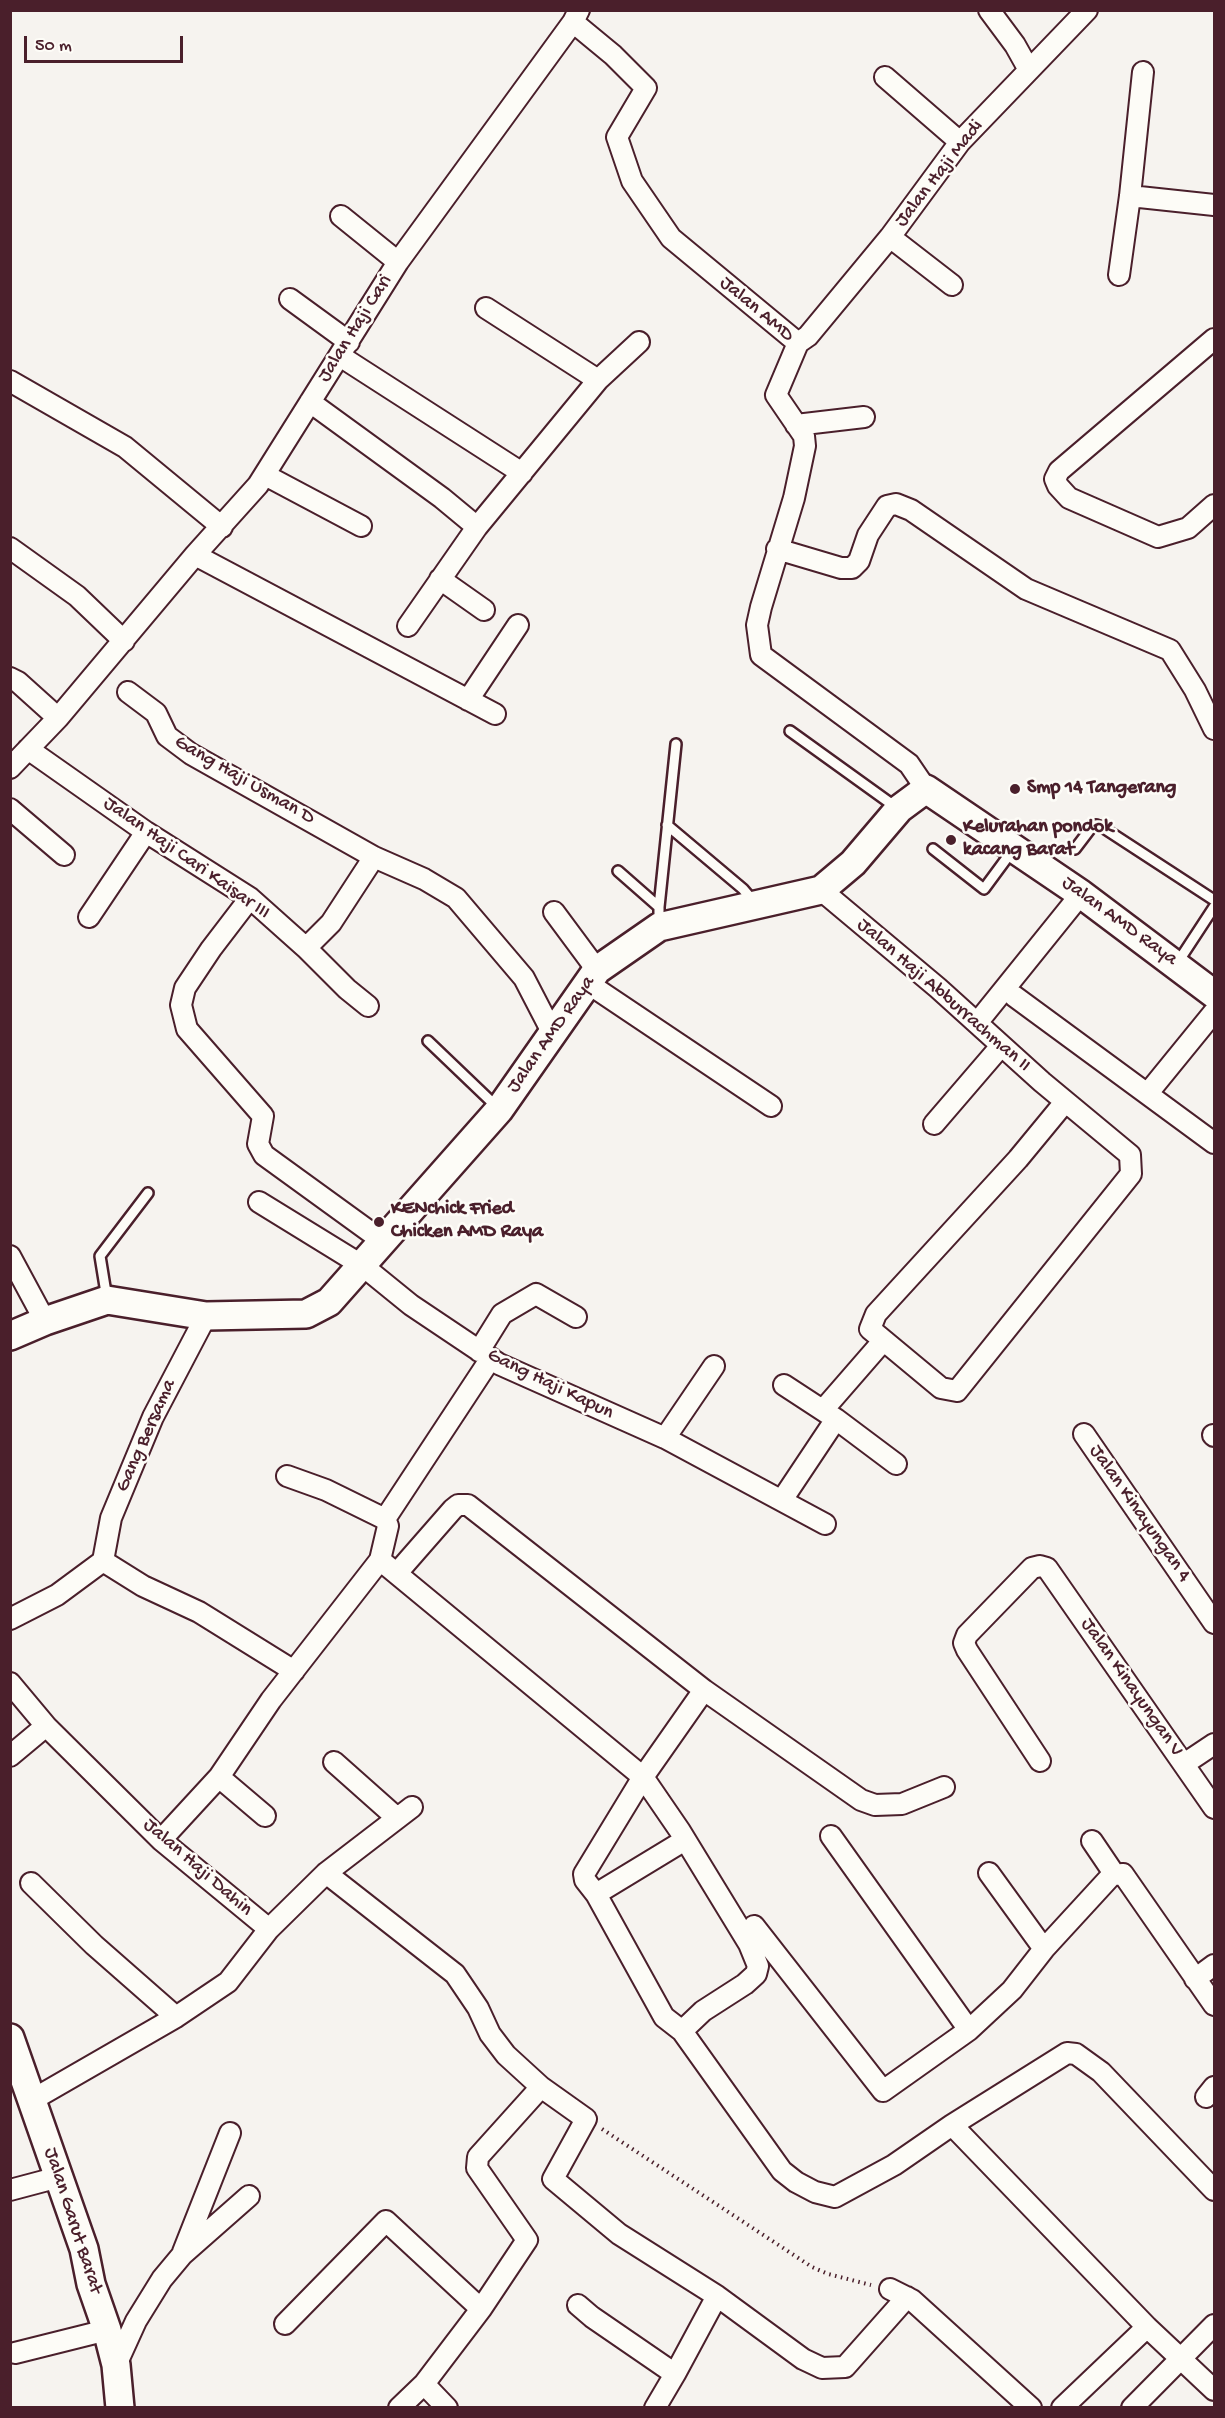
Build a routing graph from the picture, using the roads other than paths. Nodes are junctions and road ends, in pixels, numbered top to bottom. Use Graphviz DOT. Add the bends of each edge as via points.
graph roads {
  1 [pos="989,10"];
  2 [pos="1087,10"];
  3 [pos="576,16"];
  4 [pos="1029,70"];
  5 [pos="1143,72"];
  6 [pos="885,77"];
  7 [pos="960,142"];
  8 [pos="1130,196"];
  9 [pos="1215,205"];
  10 [pos="341,216"];
  11 [pos="890,237"];
  12 [pos="398,262"];
  13 [pos="1119,275"];
  14 [pos="952,285"];
  15 [pos="290,299"];
  16 [pos="486,308"];
  17 [pos="1215,339"];
  18 [pos="639,342"];
  19 [pos="798,343"];
  20 [pos="344,349"];
  21 [pos="598,380"];
  22 [pos="10,381"];
  23 [pos="310,402"];
  24 [pos="864,417"];
  25 [pos="796,425"];
  26 [pos="522,473"];
  27 [pos="265,475"];
  28 [pos="1215,505"];
  29 [pos="361,526"];
  30 [pos="222,527"];
  31 [pos="477,527"];
  32 [pos="10,548"];
  33 [pos="777,549"];
  34 [pos="195,555"];
  35 [pos="441,579"];
  36 [pos="484,610"];
  37 [pos="518,625"];
  38 [pos="408,626"];
  39 [pos="124,641"];
  40 [pos="10,678"];
  41 [pos="128,692"];
  42 [pos="468,700"];
  43 [pos="495,714"];
  44 [pos="58,718"];
  45 [pos="1215,729"];
  46 [pos="790,731"];
  47 [pos="676,744"];
  48 [pos="28,750"];
  49 [pos="10,768"];
  50 [pos="926,789"];
  51 [pos="10,809"];
  52 [pos="899,809"];
  53 [pos="667,825"];
  54 [pos="146,832"];
  55 [pos="1015,848"];
  56 [pos="933,849"];
  57 [pos="1075,849"];
  58 [pos="64,855"];
  59 [pos="374,857"];
  60 [pos="618,871"];
  61 [pos="821,890"];
  62 [pos="1082,894"];
  63 [pos="250,898"];
  64 [pos="1215,900"];
  65 [pos="756,904"];
  66 [pos="1215,908"];
  67 [pos="554,912"];
  68 [pos="89,917"];
  69 [pos="659,917"];
  70 [pos="306,948"];
  71 [pos="1177,964"];
  72 [pos="593,977"];
  73 [pos="1215,994"];
  74 [pos="1014,996"];
  75 [pos="368,1006"];
  76 [pos="1215,1012"];
  77 [pos="977,1023"];
  78 [pos="552,1032"];
  79 [pos="428,1041"];
  80 [pos="1001,1046"];
  81 [pos="1148,1093"];
  82 [pos="1065,1102"];
  83 [pos="771,1106"];
  84 [pos="500,1110"];
  85 [pos="934,1124"];
  86 [pos="1215,1143"];
  87 [pos="148,1193"];
  88 [pos="259,1202"];
  89 [pos="384,1242"];
  90 [pos="10,1257"];
  91 [pos="363,1266"];
  92 [pos="107,1300"];
  93 [pos="206,1316"];
  94 [pos="576,1317"];
  95 [pos="45,1321"];
  96 [pos="10,1336"];
  97 [pos="883,1341"];
  98 [pos="485,1354"];
  99 [pos="714,1366"];
  100 [pos="784,1385"];
  101 [pos="829,1415"];
  102 [pos="1084,1434"];
  103 [pos="665,1438"];
  104 [pos="896,1464"];
  105 [pos="286,1476"];
  106 [pos="782,1500"];
  107 [pos="385,1519"];
  108 [pos="825,1524"];
  109 [pos="380,1560"];
  110 [pos="103,1561"];
  111 [pos="397,1573"];
  112 [pos="10,1619"];
  113 [pos="1215,1623"];
  114 [pos="294,1671"];
  115 [pos="10,1683"];
  116 [pos="704,1690"];
  117 [pos="46,1726"];
  118 [pos="1215,1744"];
  119 [pos="10,1756"];
  120 [pos="1040,1761"];
  121 [pos="334,1762"];
  122 [pos="1184,1764"];
  123 [pos="219,1777"];
  124 [pos="644,1777"];
  125 [pos="944,1787"];
  126 [pos="1215,1808"];
  127 [pos="265,1816"];
  128 [pos="831,1836"];
  129 [pos="161,1840"];
  130 [pos="685,1840"];
  131 [pos="1092,1841"];
  132 [pos="326,1873"];
  133 [pos="988,1873"];
  134 [pos="1115,1875"];
  135 [pos="31,1883"];
  136 [pos="596,1894"];
  137 [pos="754,1926"];
  138 [pos="268,1929"];
  139 [pos="1044,1949"];
  140 [pos="1215,1965"];
  141 [pos="1195,1979"];
  142 [pos="1215,2005"];
  143 [pos="176,2018"];
  144 [pos="969,2030"];
  145 [pos="682,2031"];
  146 [pos="10,2038"];
  147 [pos="542,2087"];
  148 [pos="32,2100"];
  149 [pos="952,2124"];
  150 [pos="230,2133"];
  151 [pos="59,2177"];
  152 [pos="10,2190"];
  153 [pos="1215,2190"];
  154 [pos="249,2196"];
  155 [pos="182,2255"];
  156 [pos="717,2296"];
  157 [pos="578,2304"];
  158 [pos="481,2309"];
  159 [pos="285,2324"];
  160 [pos="1215,2325"];
  161 [pos="1147,2326"];
  162 [pos="107,2330"];
  163 [pos="15,2354"];
  164 [pos="1181,2360"];
  165 [pos="116,2365"];
  166 [pos="675,2374"];
  167 [pos="424,2384"];
  168 [pos="1215,2390"];
  169 [pos="120,2408"];
  170 [pos="399,2408"];
  171 [pos="447,2408"];
  172 [pos="654,2408"];
  173 [pos="1031,2408"];
  174 [pos="1062,2408"];
  175 [pos="1132,2408"];
  1 -- 4 [label="street" via="1016,45"];
  2 -- 4 [label="street, Jalan Haji Madi"];
  3 -- 12 [label="street, Jalan Haji Cari"];
  3 -- 19 [label="street, Jalan AMD" via="646,88 618,137 632,181 670,238"];
  4 -- 7 [label="street, Jalan Haji Madi"];
  5 -- 8 [label="street"];
  6 -- 7 [label="street"];
  7 -- 11 [label="street, Jalan Haji Madi"];
  8 -- 9 [label="street"];
  8 -- 13 [label="street"];
  10 -- 12 [label="street"];
  11 -- 14 [label="street"];
  11 -- 19 [label="street, Jalan Haji Madi"];
  12 -- 20 [label="street, Jalan Haji Cari"];
  15 -- 20 [label="street"];
  16 -- 21 [label="street"];
  17 -- 28 [label="street" via="1059,471 1055,479 1069,498 1158,537 1188,528"];
  18 -- 21 [label="street"];
  19 -- 25 [label="street, Jalan AMD" via="776,394"];
  20 -- 23 [label="street, Jalan Haji Cari"];
  20 -- 26 [label="street"];
  21 -- 26 [label="street"];
  22 -- 30 [label="street" via="126,447"];
  23 -- 27 [label="street, Jalan Haji Cari"];
  23 -- 31 [label="street"];
  24 -- 25 [label="street"];
  25 -- 33 [label="street, Jalan AMD" via="806,446"];
  26 -- 31 [label="street"];
  27 -- 29 [label="street"];
  27 -- 30 [label="street, Jalan Haji Cari"];
  30 -- 34 [label="street, Jalan Haji Cari"];
  31 -- 35 [label="street"];
  32 -- 39 [label="street" via="76,596"];
  33 -- 45 [label="street" via="852,568 887,506 896,504 911,510 1026,589 1170,650"];
  33 -- 50 [label="street, Jalan AMD" via="758,625 761,655 909,764"];
  34 -- 39 [label="street, Jalan Haji Cari"];
  34 -- 42 [label="street"];
  35 -- 36 [label="street"];
  35 -- 38 [label="street"];
  37 -- 42 [label="street"];
  39 -- 44 [label="street, Jalan Haji Cari"];
  40 -- 44 [label="street"];
  41 -- 59 [label="street, Gang Haji Usman D" via="156,713 167,736 179,746"];
  42 -- 43 [label="street"];
  44 -- 48 [label="street, Jalan Haji Cari"];
  46 -- 52 [label="lane"];
  47 -- 53 [label="lane"];
  48 -- 49 [label="street, Jalan Haji Cari"];
  48 -- 54 [label="street, Jalan Haji Cari Kaisar III"];
  50 -- 52 [label="street, Jalan AMD Raya"];
  50 -- 55 [label="street, Jalan AMD Raya"];
  51 -- 58 [label="street"];
  52 -- 61 [label="street, Jalan AMD Raya" via="853,863"];
  53 -- 65 [label="lane"];
  53 -- 69 [label="lane"];
  54 -- 63 [label="street, Jalan Haji Cari Kaisar III"];
  54 -- 68 [label="street"];
  55 -- 56 [label="lane" via="984,889"];
  55 -- 62 [label="street, Jalan AMD Raya"];
  57 -- 64 [label="lane" via="1091,828 1102,827"];
  59 -- 70 [label="street" via="331,923"];
  59 -- 78 [label="street, Gang Haji Usman D" via="456,898 524,978"];
  60 -- 69 [label="lane"];
  61 -- 65 [label="street, Jalan AMD Raya"];
  61 -- 77 [label="street, Jalan Haji Abburrachman II"];
  62 -- 71 [label="street, Jalan AMD Raya"];
  62 -- 77 [label="street"];
  63 -- 70 [label="street, Jalan Haji Cari Kaisar III"];
  63 -- 89 [label="street" via="185,988 181,1005 187,1029 263,1116 258,1144 264,1155"];
  65 -- 69 [label="street, Jalan AMD Raya"];
  66 -- 71 [label="lane"];
  67 -- 72 [label="street"];
  69 -- 72 [label="street, Jalan AMD Raya"];
  70 -- 75 [label="street, Jalan Haji Cari Kaisar III"];
  71 -- 73 [label="street, Jalan AMD Raya"];
  72 -- 78 [label="street, Jalan AMD Raya"];
  72 -- 83 [label="street"];
  74 -- 81 [label="street"];
  76 -- 81 [label="street"];
  77 -- 80 [label="street, Jalan Haji Abburrachman II"];
  78 -- 84 [label="street, Jalan AMD Raya"];
  79 -- 84 [label="lane"];
  80 -- 82 [label="street, Jalan Haji Abburrachman II"];
  80 -- 85 [label="street"];
  81 -- 86 [label="street"];
  82 -- 97 [label="street" via="876,1314 870,1329"];
  82 -- 97 [label="street, Jalan Haji Abburrachman II" via="1130,1155 1131,1174 957,1391 941,1388"];
  84 -- 89 [label="street, Jalan AMD Raya"];
  87 -- 92 [label="lane" via="100,1256"];
  88 -- 91 [label="street, Gang Haji Kapun"];
  89 -- 91 [label="street, Jalan AMD Raya"];
  90 -- 95 [label="street"];
  91 -- 93 [label="street, Jalan AMD Raya" via="329,1302 306,1314"];
  91 -- 98 [label="street, Gang Haji Kapun" via="411,1305"];
  92 -- 93 [label="street, Jalan AMD Raya"];
  92 -- 95 [label="street, Jalan AMD Raya"];
  93 -- 110 [label="street, Gang Bersama" via="153,1417 111,1518"];
  94 -- 98 [label="street" via="536,1294 502,1314"];
  95 -- 96 [label="street, Jalan AMD Raya"];
  97 -- 101 [label="street"];
  98 -- 103 [label="street, Gang Haji Kapun" via="499,1364"];
  98 -- 107 [label="street"];
  99 -- 103 [label="street"];
  100 -- 101 [label="street"];
  101 -- 104 [label="street"];
  101 -- 106 [label="street"];
  102 -- 113 [label="street, Jalan Kinayungan 4"];
  103 -- 106 [label="street, Gang Haji Kapun"];
  105 -- 107 [label="street" via="326,1490"];
  106 -- 108 [label="street, Gang Haji Kapun"];
  107 -- 109 [label="street" via="388,1526"];
  109 -- 111 [label="street"];
  109 -- 114 [label="street"];
  110 -- 112 [label="street" via="57,1595"];
  110 -- 114 [label="street" via="142,1586 199,1612"];
  111 -- 116 [label="street" via="453,1509 468,1505"];
  111 -- 124 [label="street"];
  114 -- 123 [label="street"];
  115 -- 117 [label="street, Jalan Haji Dahin"];
  116 -- 124 [label="street"];
  116 -- 125 [label="street" via="861,1800 875,1805 902,1804"];
  117 -- 119 [label="street"];
  117 -- 129 [label="street, Jalan Haji Dahin"];
  118 -- 122 [label="street"];
  120 -- 122 [label="street, Jalan Kinayungan V" via="964,1643 967,1635 1032,1568 1040,1566 1047,1568"];
  121 -- 132 [label="street, Jalan Haji Dahin" via="404,1813"];
  122 -- 126 [label="street, Jalan Kinayungan V"];
  123 -- 127 [label="street"];
  123 -- 129 [label="street"];
  124 -- 130 [label="street"];
  124 -- 136 [label="street" via="584,1874"];
  128 -- 144 [label="street"];
  129 -- 138 [label="street, Jalan Haji Dahin"];
  130 -- 136 [label="street"];
  130 -- 145 [label="street" via="749,1944 758,1966 756,1974 745,1984 703,2011"];
  131 -- 134 [label="street"];
  132 -- 138 [label="street, Jalan Haji Dahin"];
  132 -- 147 [label="street" via="455,1974 506,2055"];
  133 -- 139 [label="street"];
  134 -- 139 [label="street"];
  134 -- 141 [label="street" via="1123,1874"];
  135 -- 143 [label="street"];
  136 -- 145 [label="street" via="664,2017"];
  137 -- 144 [label="street" via="883,2091"];
  138 -- 143 [label="street" via="228,1982"];
  139 -- 144 [label="street" via="1012,1990"];
  140 -- 141 [label="street"];
  141 -- 142 [label="street"];
  143 -- 148 [label="street"];
  145 -- 149 [label="street" via="782,2171 815,2192 835,2196 858,2186"];
  146 -- 148 [label="street, Jalan Garut Barat"];
  147 -- 156 [label="street" via="586,2119 553,2179 619,2234"];
  147 -- 158 [label="street" via="478,2157 477,2168 526,2240"];
  148 -- 151 [label="street, Jalan Garut Barat"];
  149 -- 153 [label="street" via="1067,2053 1076,2054 1101,2072"];
  149 -- 161 [label="street"];
  150 -- 155 [label="street"];
  151 -- 152 [label="street"];
  151 -- 162 [label="street, Jalan Garut Barat"];
  154 -- 155 [label="street"];
  155 -- 165 [label="street" via="136,2321"];
  156 -- 166 [label="street"];
  156 -- 173 [label="street" via="803,2359 822,2368 845,2367 898,2293"];
  157 -- 166 [label="street"];
  158 -- 159 [label="street" via="386,2221"];
  158 -- 167 [label="street"];
  160 -- 164 [label="street"];
  161 -- 164 [label="street"];
  161 -- 174 [label="street"];
  162 -- 163 [label="street"];
  162 -- 165 [label="street, Jalan Garut Barat"];
  164 -- 168 [label="street"];
  164 -- 175 [label="street"];
  165 -- 169 [label="street, Jalan Garut Barat"];
  166 -- 172 [label="street"];
  167 -- 170 [label="street"];
  167 -- 171 [label="street"];
}
